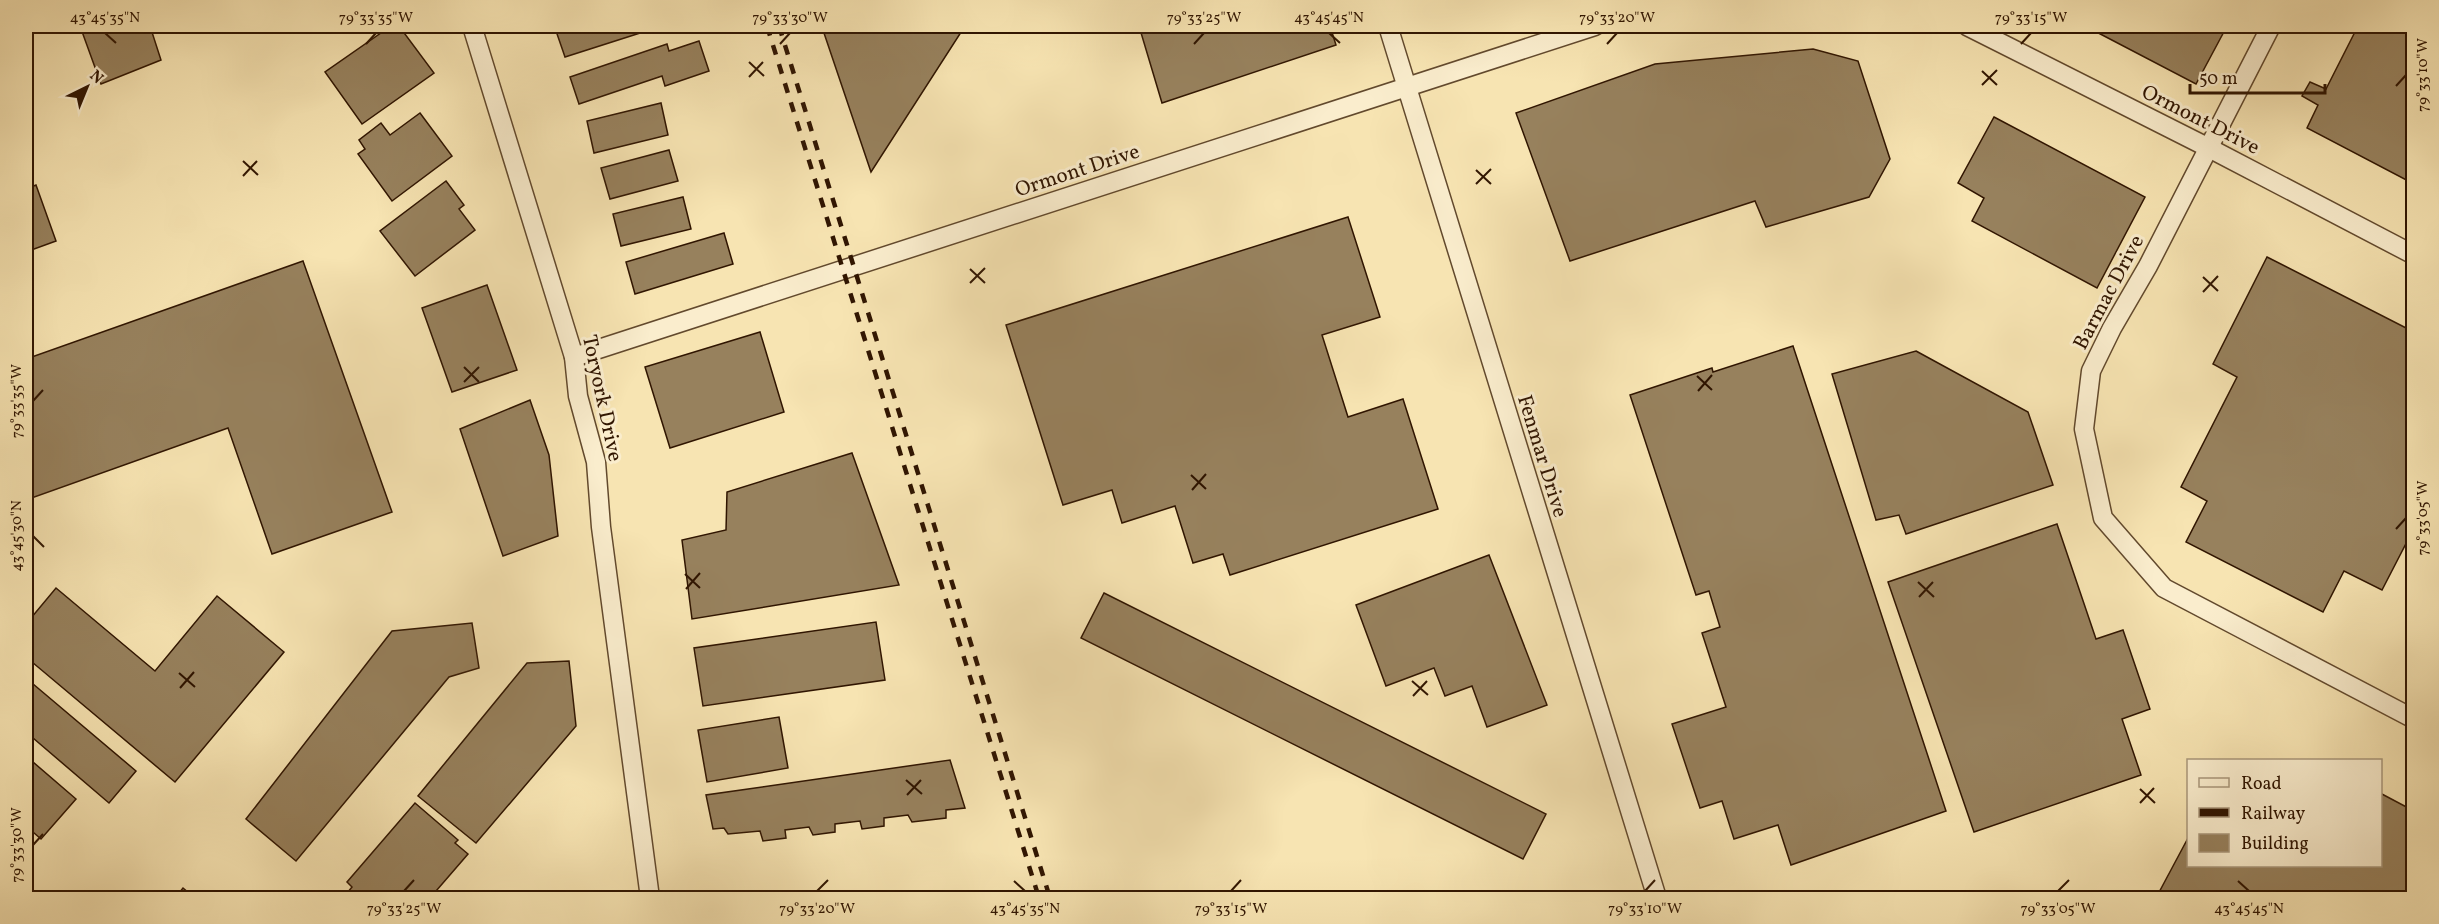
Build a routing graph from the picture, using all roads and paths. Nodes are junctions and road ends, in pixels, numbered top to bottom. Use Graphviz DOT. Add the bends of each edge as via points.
graph roads {
  1 [pos="472,26"];
  2 [pos="1388,26"];
  3 [pos="1595,26"];
  4 [pos="1967,26"];
  5 [pos="2271,26"];
  6 [pos="1407,86"];
  7 [pos="2209,148"];
  8 [pos="2414,255"];
  9 [pos="574,357"];
  10 [pos="2414,719"];
  11 [pos="650,898"];
  12 [pos="1657,898"];
  1 -- 9 [label="street, Toryork Drive"];
  2 -- 6 [label="street, Fenmar Drive"];
  3 -- 6 [label="street, Ormont Drive"];
  4 -- 7 [label="street, Ormont Drive"];
  5 -- 7 [label="street, Barmac Drive"];
  6 -- 9 [label="street, Ormont Drive"];
  6 -- 12 [label="street, Fenmar Drive"];
  7 -- 8 [label="street, Ormont Drive"];
  7 -- 10 [label="street, Barmac Drive" via="2091,371 2084,429 2103,518 2164,588"];
  9 -- 11 [label="street, Toryork Drive" via="578,396 597,462 601,527"];
}
